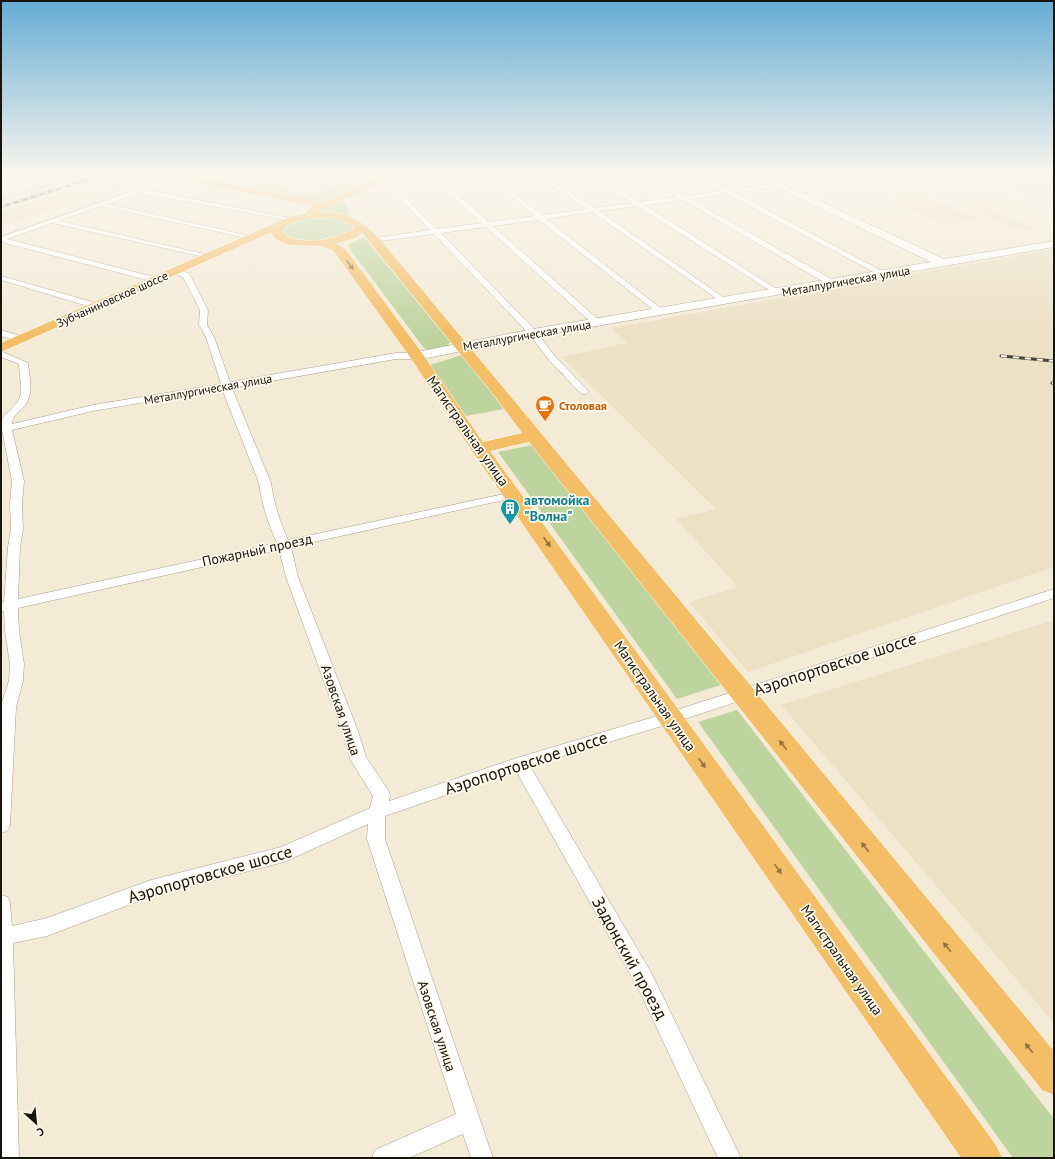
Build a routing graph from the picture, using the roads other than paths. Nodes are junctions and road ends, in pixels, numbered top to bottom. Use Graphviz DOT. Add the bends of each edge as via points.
graph roads {
  1 [pos="33,227"];
  2 [pos="78,227"];
  3 [pos="205,227"];
  4 [pos="277,227"];
  5 [pos="279,227"];
  6 [pos="357,227"];
  7 [pos="366,227"];
  8 [pos="431,227"];
  9 [pos="472,227"];
  10 [pos="489,227"];
  11 [pos="554,227"];
  12 [pos="617,227"];
  13 [pos="674,227"];
  14 [pos="735,227"];
  15 [pos="795,227"];
  16 [pos="867,227"];
  17 [pos="436,232"];
  18 [pos="250,237"];
  19 [pos="1,239"];
  20 [pos="375,240"];
  21 [pos="293,242"];
  22 [pos="320,242"];
  23 [pos="1054,244"];
  24 [pos="223,249"];
  25 [pos="209,256"];
  26 [pos="943,263"];
  27 [pos="175,271"];
  28 [pos="884,274"];
  29 [pos="1,278"];
  30 [pos="155,280"];
  31 [pos="832,283"];
  32 [pos="777,293"];
  33 [pos="723,301"];
  34 [pos="98,306"];
  35 [pos="660,312"];
  36 [pos="597,323"];
  37 [pos="1,333"];
  38 [pos="533,333"];
  39 [pos="21,339"];
  40 [pos="1,343"];
  41 [pos="462,346"];
  42 [pos="1,348"];
  43 [pos="1,354"];
  44 [pos="417,356"];
  45 [pos="227,387"];
  46 [pos="584,392"];
  47 [pos="4,428"];
  48 [pos="533,436"];
  49 [pos="479,448"];
  50 [pos="513,495"];
  51 [pos="284,544"];
  52 [pos="1054,593"];
  53 [pos="6,606"];
  54 [pos="741,694"];
  55 [pos="670,718"];
  56 [pos="520,763"];
  57 [pos="377,812"];
  58 [pos="1,826"];
  59 [pos="1,903"];
  60 [pos="2,937"];
  61 [pos="1054,1078"];
  62 [pos="468,1120"];
  63 [pos="8,1158"];
  64 [pos="383,1158"];
  65 [pos="482,1158"];
  66 [pos="730,1158"];
  67 [pos="983,1158"];
  1 -- 19 [label="street"];
  2 -- 25 [label="street"];
  3 -- 18 [label="street"];
  4 -- 18 [label="main road, Зубчаниновское шоссе"];
  5 -- 21 [label="main road" via="276,233"];
  6 -- 22 [label="main road" via="358,231 348,237"];
  7 -- 20 [label="main road"];
  8 -- 17 [label="street"];
  9 -- 17 [label="street"];
  10 -- 36 [label="street"];
  11 -- 35 [label="street"];
  12 -- 33 [label="street"];
  13 -- 32 [label="street"];
  14 -- 31 [label="street"];
  15 -- 28 [label="street"];
  16 -- 26 [label="street"];
  17 -- 20 [label="street"];
  17 -- 38 [label="street"];
  18 -- 24 [label="main road, Зубчаниновское шоссе"];
  19 -- 30 [label="street"];
  20 -- 41 [label="main road"];
  21 -- 22 [label="main road, Зубчаниновское шоссе"];
  21 -- 24 [label="main road, Зубчаниновское шоссе"];
  22 -- 44 [label="main road, Магистральная улица, one-way" via="337,248"];
  23 -- 26 [label="street, Металлургическая улица"];
  24 -- 25 [label="main road, Зубчаниновское шоссе"];
  25 -- 27 [label="main road, Зубчаниновское шоссе"];
  26 -- 28 [label="street, Металлургическая улица"];
  27 -- 30 [label="main road, Зубчаниновское шоссе"];
  27 -- 45 [label="street, Азовская улица" via="186,275 198,296 204,310 203,325 210,337"];
  28 -- 31 [label="street, Металлургическая улица"];
  29 -- 34 [label="street"];
  30 -- 34 [label="main road, Зубчаниновское шоссе"];
  31 -- 32 [label="street, Металлургическая улица"];
  32 -- 33 [label="street, Металлургическая улица"];
  33 -- 35 [label="street, Металлургическая улица"];
  34 -- 39 [label="main road, Зубчаниновское шоссе"];
  35 -- 36 [label="street, Металлургическая улица"];
  36 -- 38 [label="street, Металлургическая улица"];
  37 -- 39 [label="street"];
  38 -- 41 [label="street, Металлургическая улица"];
  38 -- 46 [label="street" via="551,357"];
  39 -- 40 [label="street"];
  39 -- 42 [label="main road, Зубчаниновское шоссе"];
  41 -- 44 [label="street, Металлургическая улица"];
  41 -- 48 [label="main road"];
  43 -- 47 [label="street" via="23,363 26,393 22,403 7,418"];
  44 -- 45 [label="street, Металлургическая улица" via="396,356"];
  44 -- 49 [label="main road, Магистральная улица"];
  45 -- 47 [label="street, Металлургическая улица" via="71,412"];
  45 -- 51 [label="street, Азовская улица" via="265,483 276,527"];
  47 -- 53 [label="street" via="18,481 17,529"];
  48 -- 49 [label="main road"];
  48 -- 54 [label="main road"];
  49 -- 50 [label="main road, Магистральная улица"];
  50 -- 51 [label="street, Пожарный проезд"];
  50 -- 55 [label="main road, Магистральная улица, one-way"];
  51 -- 53 [label="street, Пожарный проезд"];
  51 -- 57 [label="street, Азовская улица" via="292,577 350,731 358,759 382,795"];
  52 -- 54 [label="street, Аэропортовское шоссе"];
  53 -- 58 [label="street" via="17,664 16,681 8,707"];
  54 -- 55 [label="street, Аэропортовское шоссе"];
  61 -- 54 [label="main road, one-way"];
  55 -- 56 [label="street, Аэропортовское шоссе"];
  55 -- 67 [label="main road, Магистральная улица, one-way"];
  56 -- 57 [label="street, Аэропортовское шоссе"];
  56 -- 66 [label="street, Задонский проезд" via="645,981"];
  57 -- 60 [label="street, Аэропортовское шоссе" via="284,854 151,888 47,926"];
  57 -- 62 [label="street, Азовская улица" via="376,840"];
  59 -- 60 [label="street"];
  60 -- 63 [label="street"];
  62 -- 64 [label="street"];
  62 -- 65 [label="street, Азовская улица"];
}
